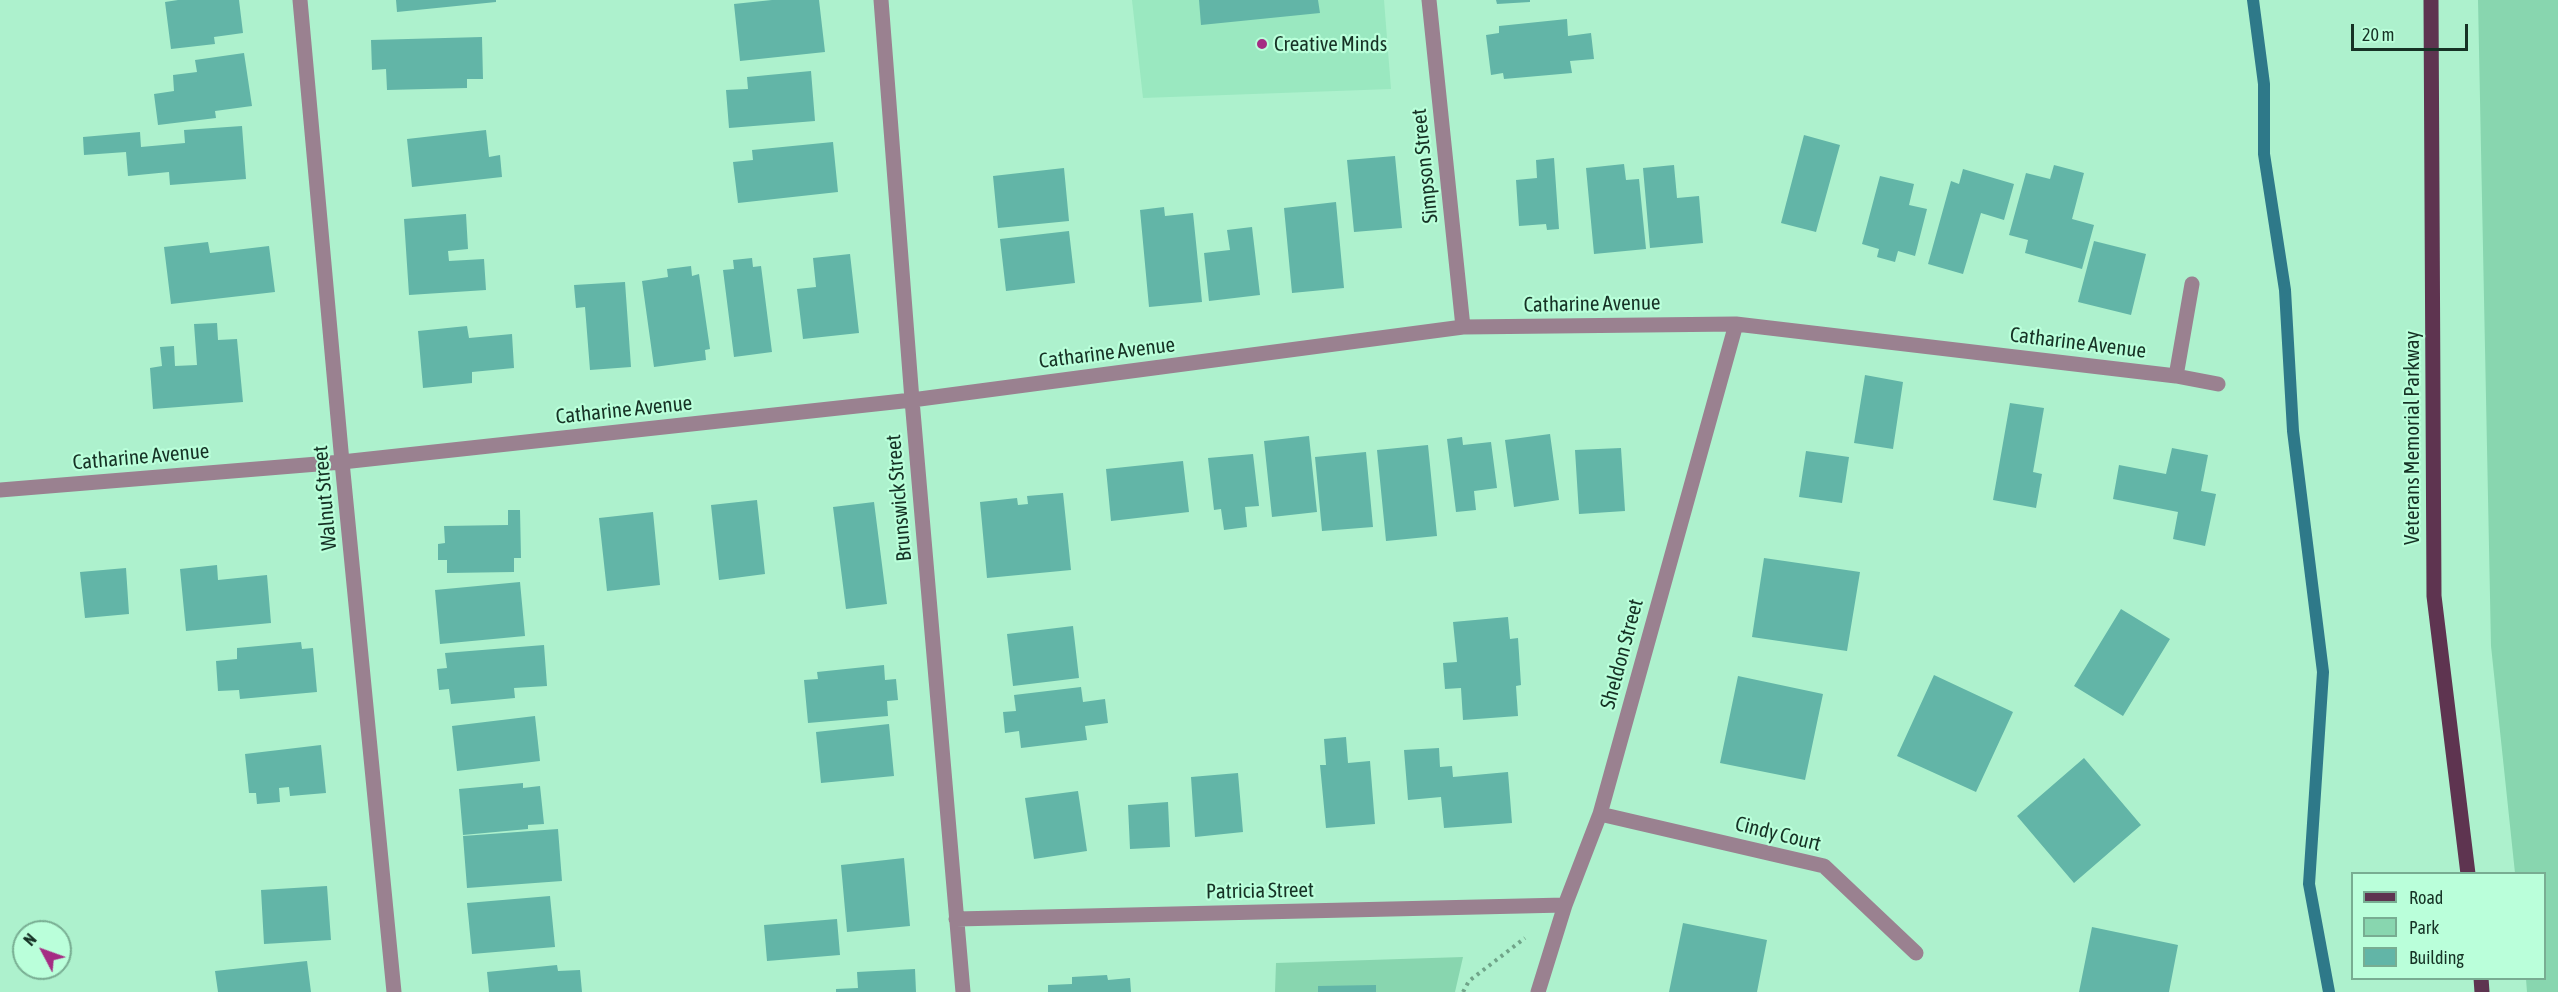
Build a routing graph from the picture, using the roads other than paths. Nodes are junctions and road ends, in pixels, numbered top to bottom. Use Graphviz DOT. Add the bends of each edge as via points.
graph roads {
  1 [pos="300,0"];
  2 [pos="881,0"];
  3 [pos="1429,0"];
  4 [pos="2431,0"];
  5 [pos="2192,284"];
  6 [pos="1736,324"];
  7 [pos="1463,327"];
  8 [pos="2176,376"];
  9 [pos="2218,384"];
  10 [pos="912,400"];
  11 [pos="342,462"];
  12 [pos="0,490"];
  13 [pos="1600,814"];
  14 [pos="2468,872"];
  15 [pos="1565,905"];
  16 [pos="956,919"];
  17 [pos="1916,953"];
  18 [pos="394,992"];
  19 [pos="963,992"];
  20 [pos="1538,992"];
  1 -- 11 [label="street, Walnut Street"];
  2 -- 10 [label="street, Brunswick Street"];
  3 -- 7 [label="street, Simpson Street"];
  4 -- 14 [label="main road, Veterans Memorial Parkway" via="2434,596"];
  5 -- 8 [label="street"];
  6 -- 7 [label="street, Catharine Avenue"];
  6 -- 8 [label="street, Catharine Avenue"];
  6 -- 13 [label="street, Sheldon Street"];
  7 -- 10 [label="street, Catharine Avenue"];
  8 -- 9 [label="street, Catharine Avenue"];
  10 -- 11 [label="street, Catharine Avenue"];
  10 -- 16 [label="street, Brunswick Street"];
  11 -- 12 [label="street, Catharine Avenue"];
  11 -- 18 [label="street, Walnut Street"];
  13 -- 15 [label="street, Sheldon Street"];
  13 -- 17 [label="street, Cindy Court" via="1824,866"];
  15 -- 16 [label="street, Patricia Street"];
  15 -- 20 [label="street, Sheldon Street"];
  16 -- 19 [label="street, Brunswick Street"];
}
